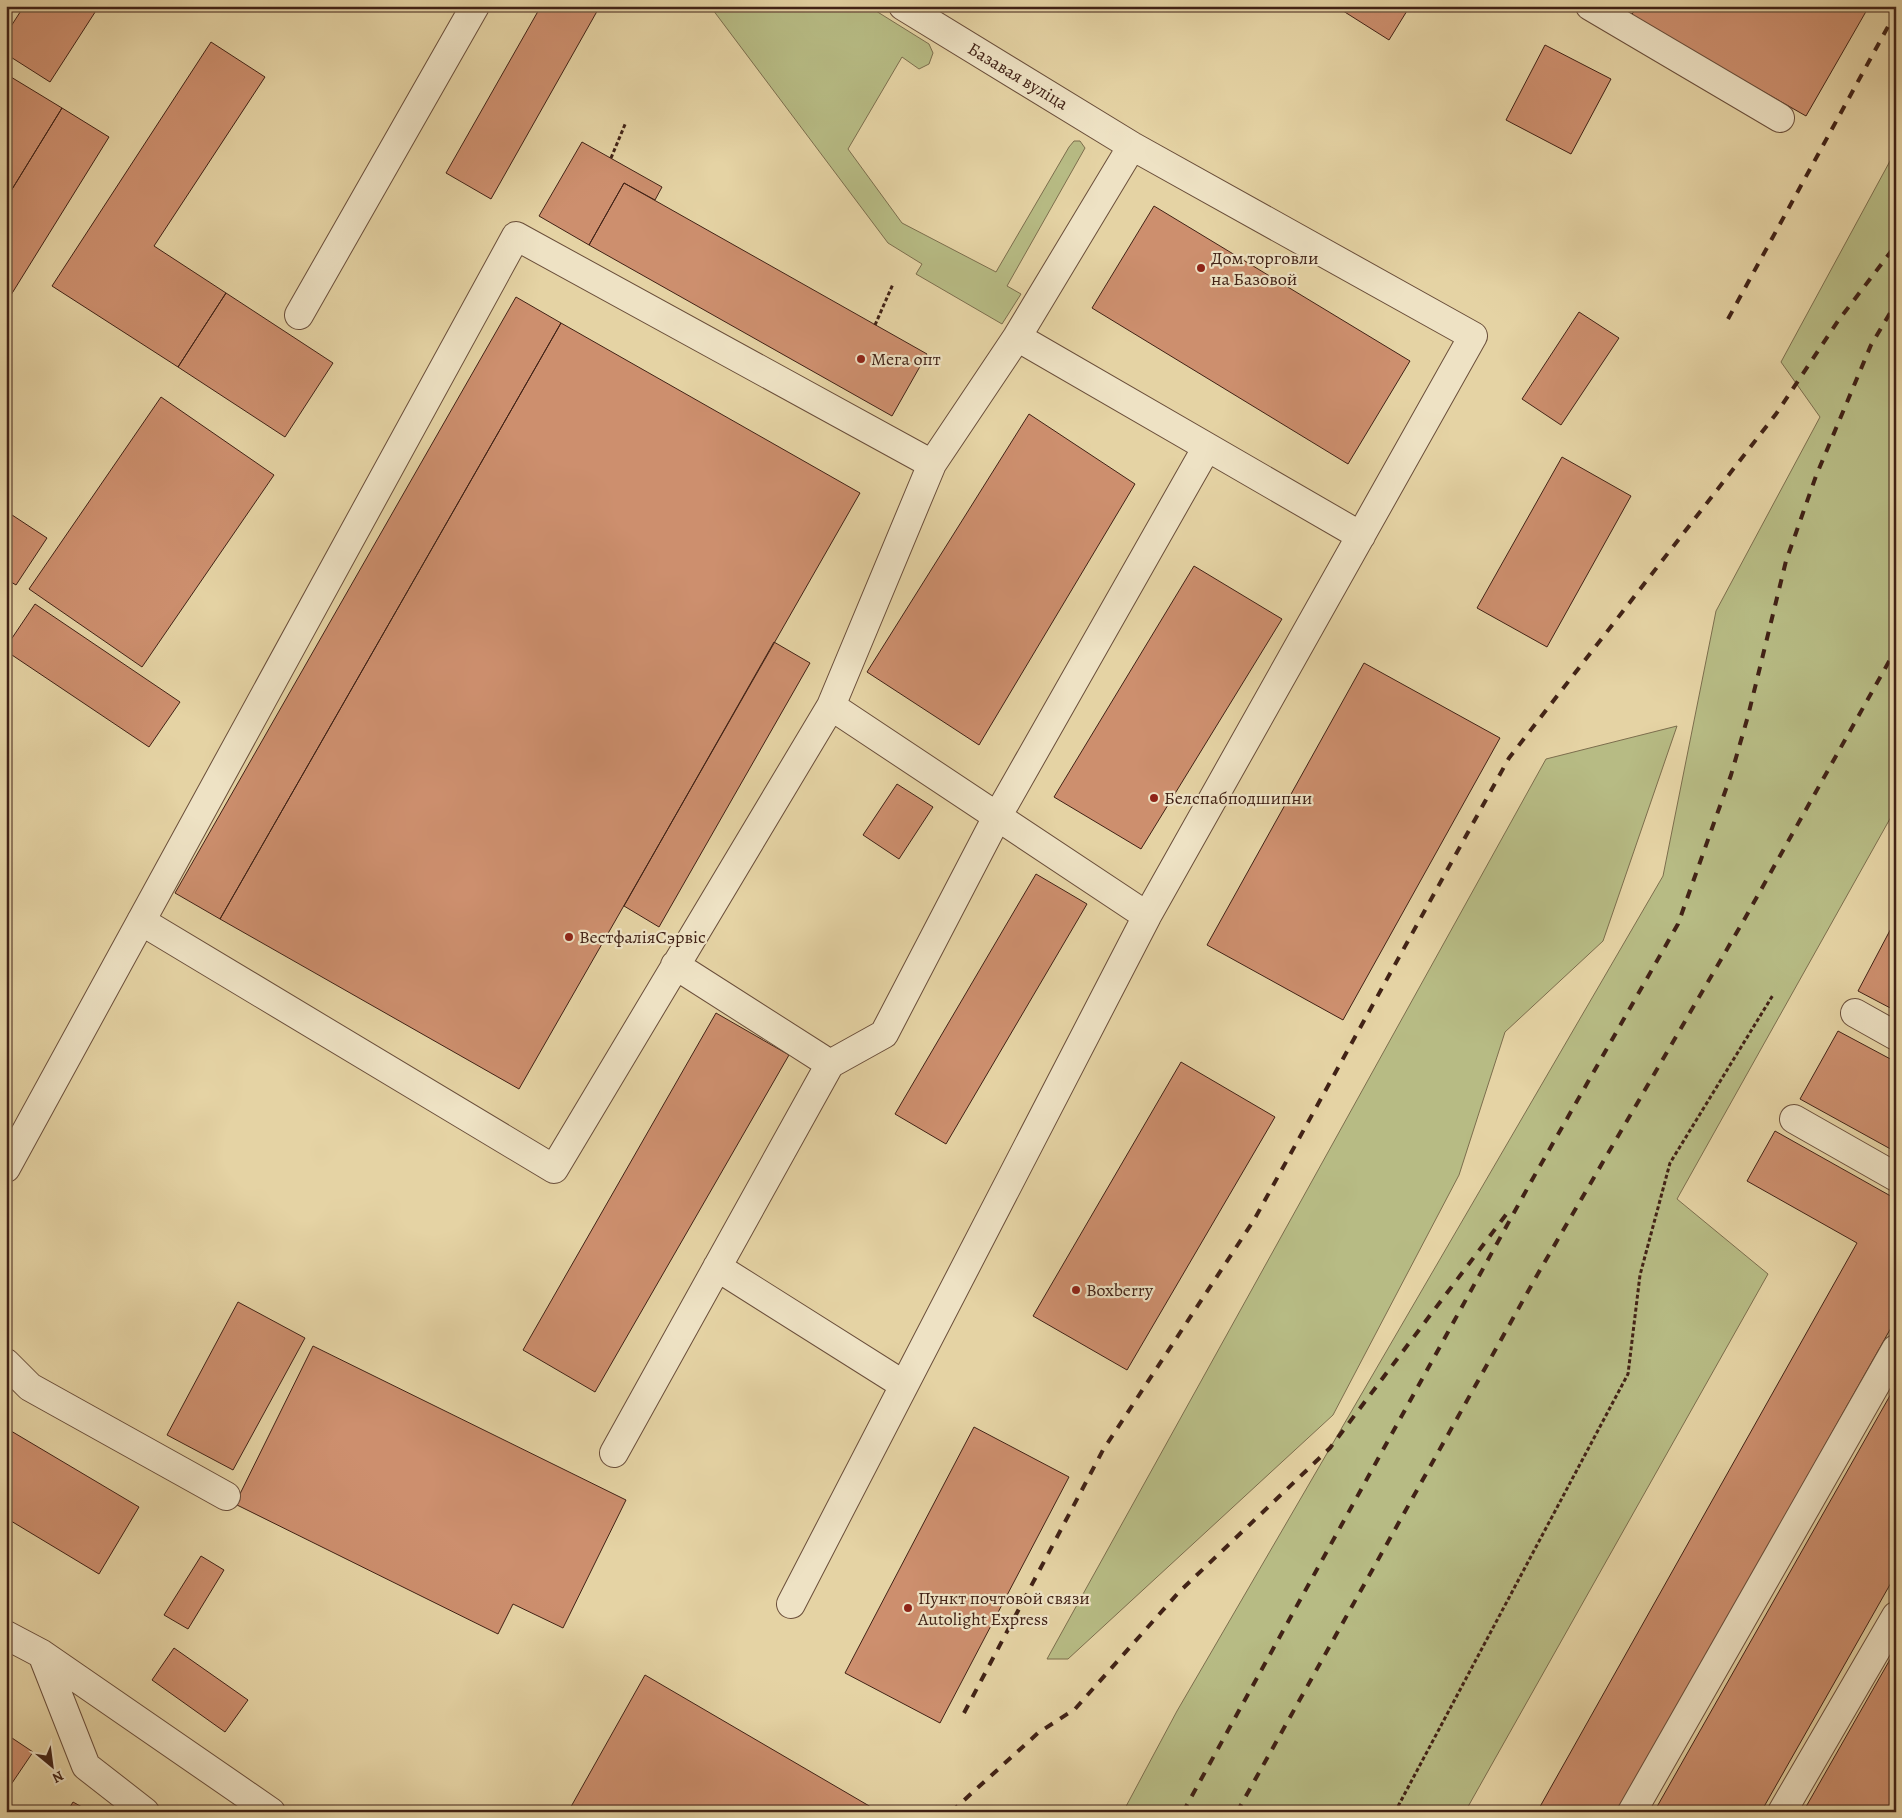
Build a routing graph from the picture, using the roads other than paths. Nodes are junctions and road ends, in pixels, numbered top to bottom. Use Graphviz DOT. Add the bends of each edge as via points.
graph roads {
  1 [pos="475,6"];
  2 [pos="903,6"];
  3 [pos="1590,6"];
  4 [pos="1780,118"];
  5 [pos="1132,146"];
  6 [pos="299,316"];
  7 [pos="1016,337"];
  8 [pos="1207,447"];
  9 [pos="932,464"];
  10 [pos="1361,536"];
  11 [pos="831,706"];
  12 [pos="997,817"];
  13 [pos="1147,916"];
  14 [pos="141,921"];
  15 [pos="675,965"];
  16 [pos="1855,1013"];
  17 [pos="1896,1036"];
  18 [pos="830,1064"];
  19 [pos="1794,1119"];
  20 [pos="6,1168"];
  21 [pos="1896,1177"];
  22 [pos="717,1267"];
  23 [pos="1896,1349"];
  24 [pos="6,1363"];
  25 [pos="904,1385"];
  26 [pos="614,1453"];
  27 [pos="226,1496"];
  28 [pos="791,1604"];
  29 [pos="1896,1616"];
  30 [pos="6,1634"];
  31 [pos="42,1654"];
  32 [pos="145,1812"];
  33 [pos="272,1812"];
  34 [pos="1632,1812"];
  35 [pos="1782,1812"];
  1 -- 6 [label="street"];
  2 -- 5 [label="street, Базавая вуліца"];
  3 -- 4 [label="street"];
  5 -- 7 [label="street"];
  5 -- 10 [label="street, Базавая вуліца" via="1473,336"];
  7 -- 8 [label="street"];
  7 -- 9 [label="street"];
  8 -- 10 [label="street"];
  8 -- 12 [label="street"];
  9 -- 11 [label="street"];
  9 -- 14 [label="street" via="516,236"];
  10 -- 13 [label="street"];
  11 -- 12 [label="street"];
  11 -- 15 [label="street"];
  12 -- 13 [label="street"];
  12 -- 18 [label="street" via="884,1034"];
  13 -- 25 [label="street"];
  14 -- 15 [label="street" via="554,1169"];
  14 -- 20 [label="street"];
  15 -- 18 [label="street"];
  16 -- 17 [label="street"];
  18 -- 22 [label="street"];
  19 -- 21 [label="street"];
  22 -- 25 [label="street"];
  22 -- 26 [label="street"];
  23 -- 34 [label="street"];
  24 -- 27 [label="street" via="30,1386"];
  25 -- 28 [label="street"];
  29 -- 35 [label="street"];
  30 -- 31 [label="street"];
  31 -- 32 [label="street" via="86,1766"];
  31 -- 33 [label="street"];
}
